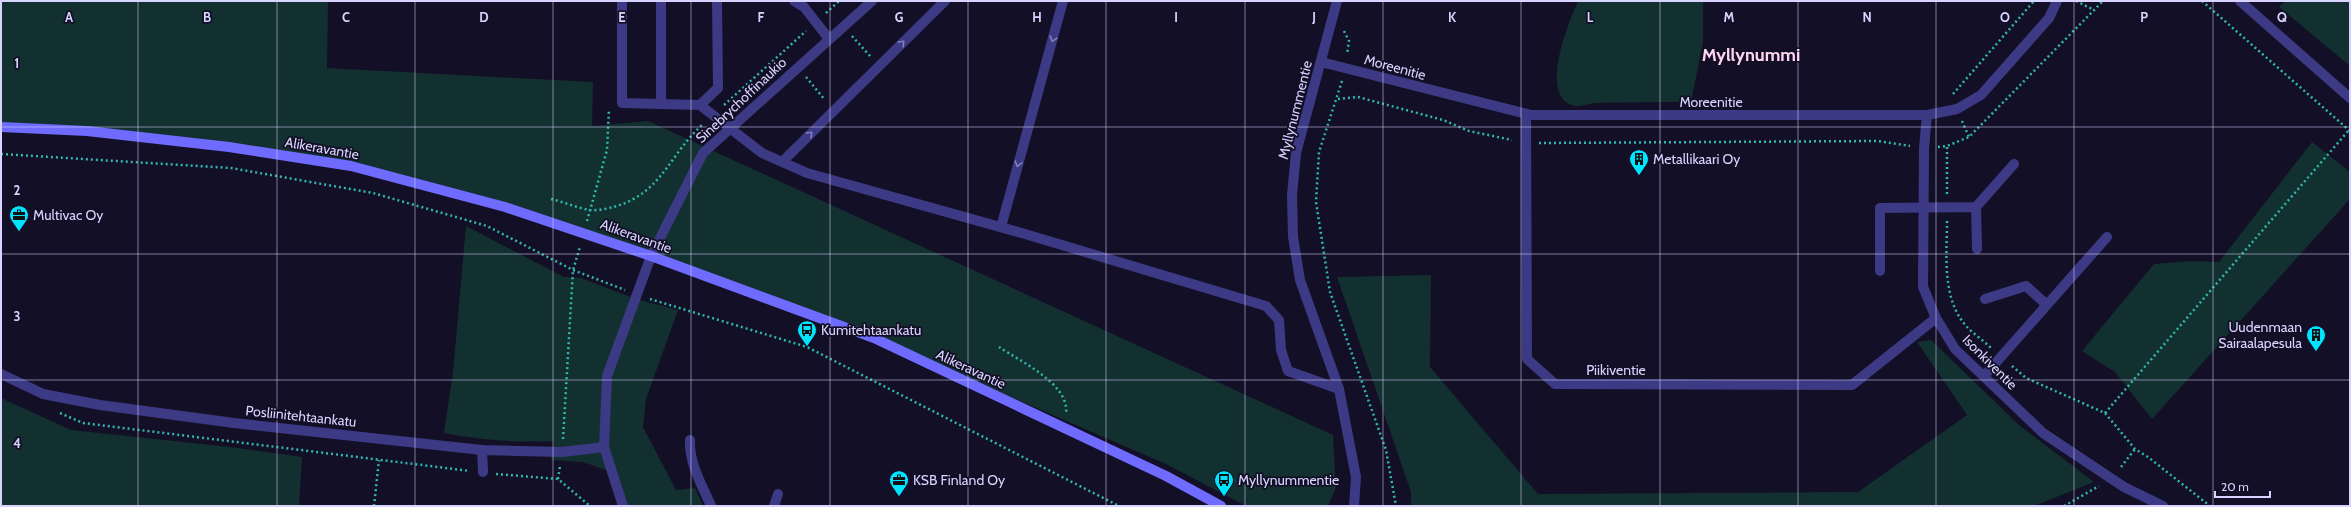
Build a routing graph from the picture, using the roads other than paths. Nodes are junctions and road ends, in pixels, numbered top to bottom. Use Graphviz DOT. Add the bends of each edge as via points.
graph roads {
  1 [pos="622,1"];
  2 [pos="661,1"];
  3 [pos="717,1"];
  4 [pos="794,1"];
  5 [pos="872,1"];
  6 [pos="945,1"];
  7 [pos="1063,1"];
  8 [pos="1337,1"];
  9 [pos="2057,1"];
  10 [pos="2240,1"];
  11 [pos="829,39"];
  12 [pos="1321,62"];
  13 [pos="2350,98"];
  14 [pos="661,104"];
  15 [pos="700,105"];
  16 [pos="1526,114"];
  17 [pos="1927,115"];
  18 [pos="1,127"];
  19 [pos="730,129"];
  20 [pos="782,162"];
  21 [pos="2014,164"];
  22 [pos="1976,207"];
  23 [pos="1924,208"];
  24 [pos="1001,227"];
  25 [pos="2107,237"];
  26 [pos="1977,249"];
  27 [pos="651,256"];
  28 [pos="1880,271"];
  29 [pos="1985,299"];
  30 [pos="2047,305"];
  31 [pos="1936,318"];
  32 [pos="1,374"];
  33 [pos="1984,376"];
  34 [pos="1338,389"];
  35 [pos="690,440"];
  36 [pos="604,447"];
  37 [pos="482,450"];
  38 [pos="483,472"];
  39 [pos="778,494"];
  40 [pos="623,506"];
  41 [pos="711,506"];
  42 [pos="774,506"];
  43 [pos="1221,506"];
  44 [pos="1354,506"];
  45 [pos="2163,506"];
  1 -- 14 [label="street" via="622,103"];
  2 -- 14 [label="street"];
  3 -- 15 [label="street" via="718,88"];
  4 -- 11 [label="street" via="804,7"];
  5 -- 11 [label="street, Sinebrychoffinaukio"];
  20 -- 6 [label="street, one-way"];
  7 -- 24 [label="street, one-way"];
  8 -- 12 [label="street, Myllynummentie"];
  9 -- 17 [label="street, Moreenitie" via="2049,18 1981,96 1957,109"];
  10 -- 13 [label="street"];
  11 -- 19 [label="street, Sinebrychoffinaukio"];
  12 -- 16 [label="street, Moreenitie"];
  12 -- 34 [label="street, Myllynummentie" via="1296,153 1292,195 1293,237 1300,280"];
  14 -- 15 [label="street"];
  15 -- 19 [label="street"];
  16 -- 17 [label="street, Moreenitie"];
  16 -- 31 [label="street, Piikiventie" via="1527,359 1555,384 1852,384"];
  17 -- 23 [label="street, Isonkiventie"];
  18 -- 27 [label="street, Alikeravantie" via="87,131 229,147 351,166 492,203"];
  19 -- 20 [label="street" via="762,153"];
  19 -- 27 [label="street, Sinebrychoffinaukio" via="703,153"];
  20 -- 24 [label="street" via="807,173"];
  21 -- 22 [label="street"];
  22 -- 23 [label="street"];
  22 -- 26 [label="street"];
  23 -- 28 [label="street" via="1880,208"];
  23 -- 31 [label="street, Isonkiventie" via="1923,287"];
  24 -- 34 [label="street" via="1266,306 1279,320 1281,350 1288,371"];
  25 -- 30 [label="street"];
  27 -- 36 [label="street" via="607,376"];
  27 -- 43 [label="street, Alikeravantie" via="874,338 1166,476"];
  29 -- 30 [label="street" via="2026,286"];
  30 -- 33 [label="street"];
  31 -- 33 [label="street, Isonkiventie" via="1955,349"];
  32 -- 37 [label="street, Posliinitehtaankatu" via="43,394 100,405 234,423"];
  33 -- 45 [label="street, Isonkiventie" via="2043,433 2124,487"];
  34 -- 44 [label="street, Myllynummentie" via="1356,477"];
  35 -- 41 [label="street" via="690,453 695,470"];
  36 -- 37 [label="street, Posliinitehtaankatu" via="562,452"];
  36 -- 40 [label="street"];
  37 -- 38 [label="street"];
  39 -- 42 [label="street"];
}
